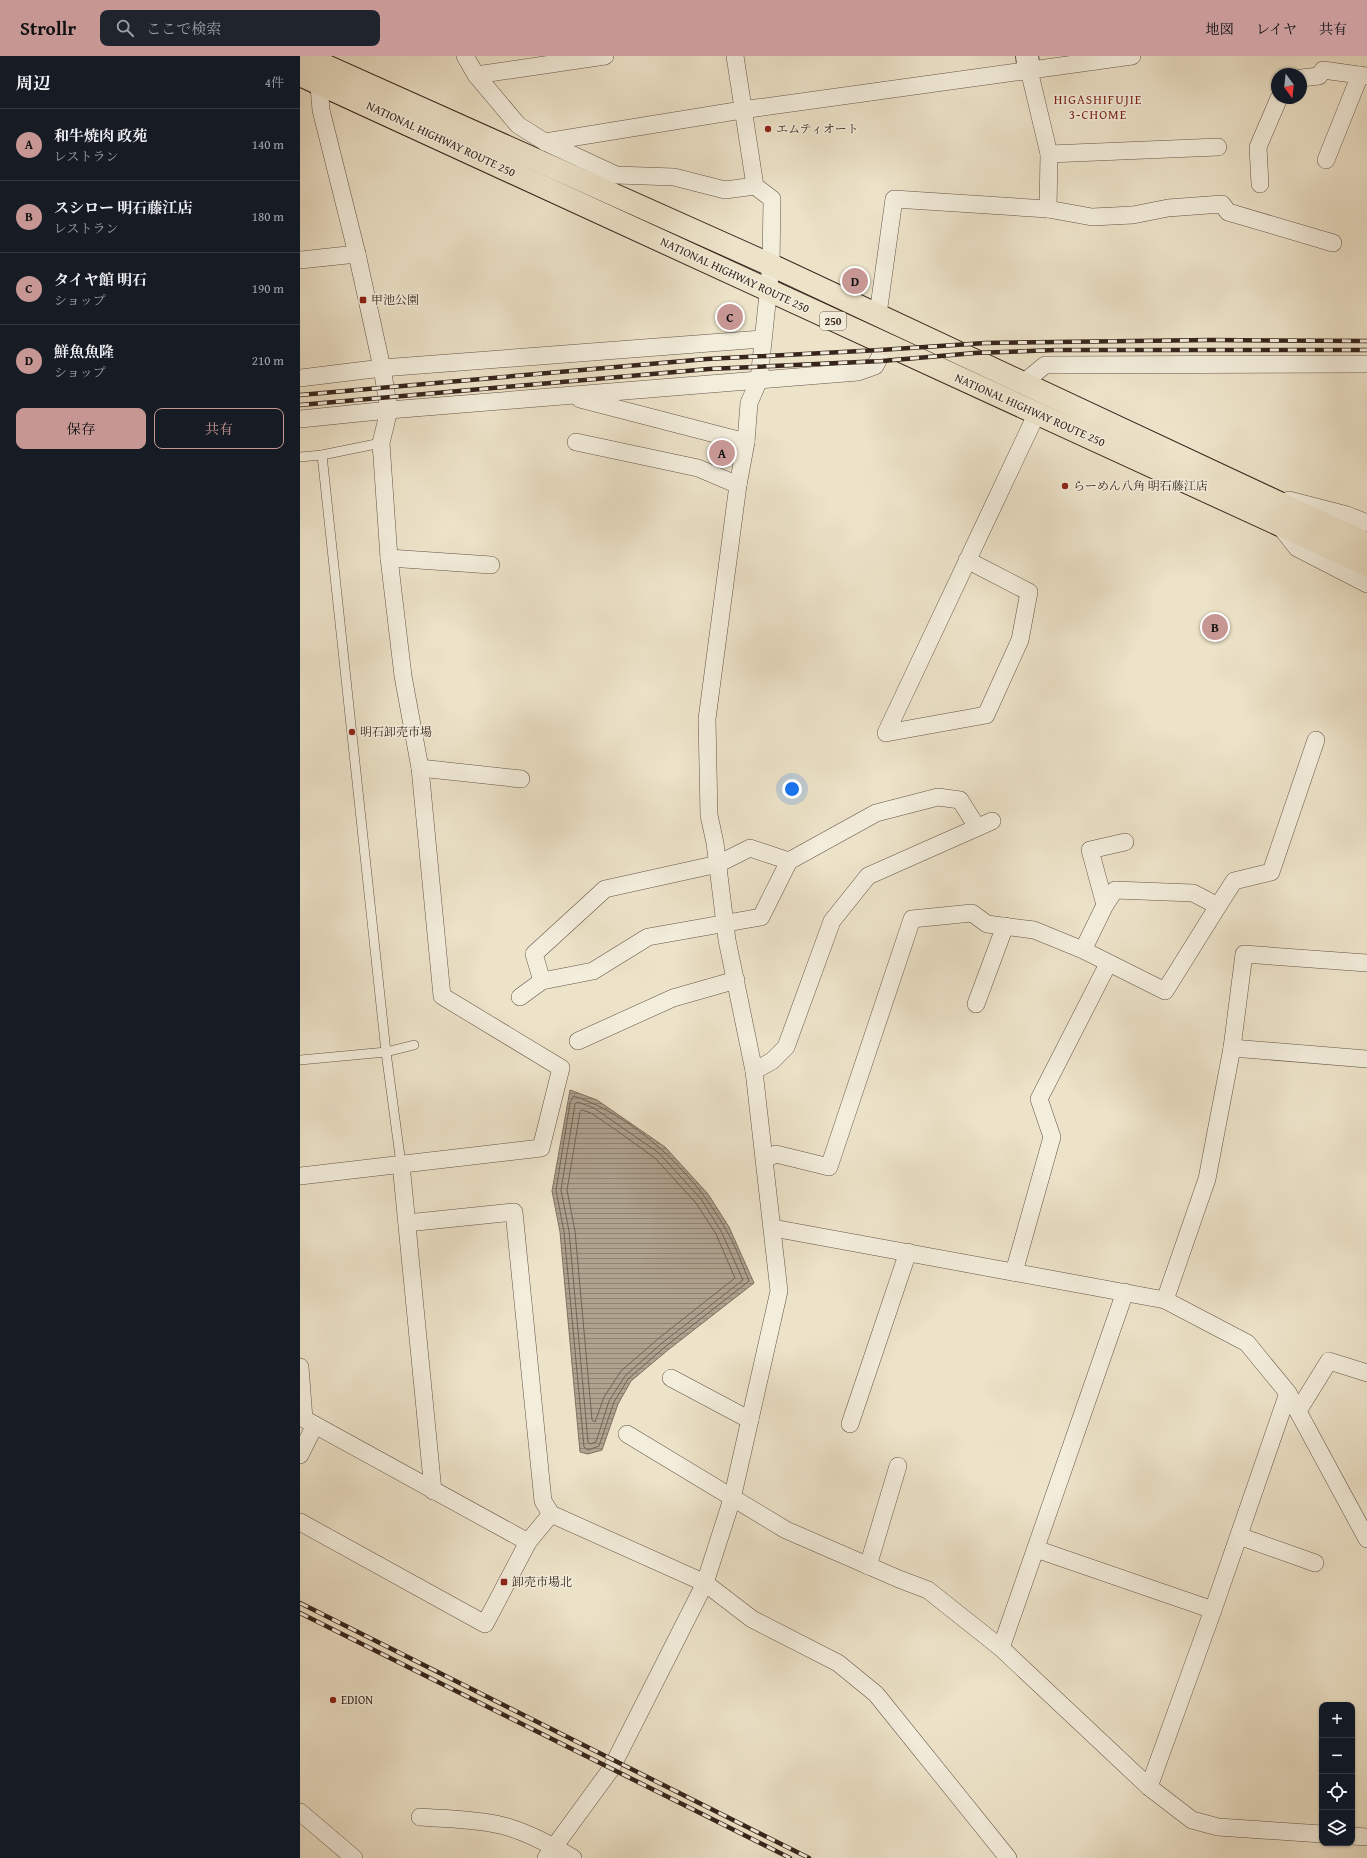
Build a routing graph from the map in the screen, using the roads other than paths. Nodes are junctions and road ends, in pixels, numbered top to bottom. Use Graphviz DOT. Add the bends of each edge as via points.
graph roads {
  1 [pos="465,56"];
  2 [pos="605,56"];
  3 [pos="735,56"];
  4 [pos="1132,56"];
  5 [pos="1028,63"];
  6 [pos="1322,63"];
  7 [pos="312,66"];
  8 [pos="476,75"];
  9 [pos="1363,75"];
  10 [pos="1307,77"];
  11 [pos="1276,104"];
  12 [pos="742,110"];
  13 [pos="545,142"];
  14 [pos="1218,147"];
  15 [pos="1049,154"];
  16 [pos="1326,160"];
  17 [pos="1260,184"];
  18 [pos="755,186"];
  19 [pos="1048,209"];
  20 [pos="1333,243"];
  21 [pos="358,254"];
  22 [pos="300,260"];
  23 [pos="771,265"];
  24 [pos="767,290"];
  25 [pos="878,314"];
  26 [pos="762,339"];
  27 [pos="886,345"];
  28 [pos="1367,364"];
  29 [pos="382,368"];
  30 [pos="300,378"];
  31 [pos="759,380"];
  32 [pos="1022,384"];
  33 [pos="567,396"];
  34 [pos="389,410"];
  35 [pos="1037,413"];
  36 [pos="300,419"];
  37 [pos="576,442"];
  38 [pos="746,442"];
  39 [pos="381,443"];
  40 [pos="322,455"];
  41 [pos="300,457"];
  42 [pos="738,485"];
  43 [pos="1248,489"];
  44 [pos="1278,523"];
  45 [pos="1367,524"];
  46 [pos="1367,544"];
  47 [pos="389,558"];
  48 [pos="967,560"];
  49 [pos="491,565"];
  50 [pos="1367,565"];
  51 [pos="1367,584"];
  52 [pos="1316,740"];
  53 [pos="420,768"];
  54 [pos="521,779"];
  55 [pos="1125,842"];
  56 [pos="788,861"];
  57 [pos="718,864"];
  58 [pos="1105,905"];
  59 [pos="1218,906"];
  60 [pos="726,924"];
  61 [pos="1005,926"];
  62 [pos="1083,950"];
  63 [pos="1367,963"];
  64 [pos="1108,964"];
  65 [pos="736,980"];
  66 [pos="542,981"];
  67 [pos="520,997"];
  68 [pos="976,1004"];
  69 [pos="578,1041"];
  70 [pos="414,1045"];
  71 [pos="1232,1048"];
  72 [pos="386,1052"];
  73 [pos="300,1060"];
  74 [pos="1367,1060"];
  75 [pos="754,1071"];
  76 [pos="764,1159"];
  77 [pos="401,1164"];
  78 [pos="300,1176"];
  79 [pos="407,1223"];
  80 [pos="773,1228"];
  81 [pos="908,1252"];
  82 [pos="1014,1272"];
  83 [pos="1125,1292"];
  84 [pos="1165,1300"];
  85 [pos="300,1367"];
  86 [pos="1367,1373"];
  87 [pos="671,1378"];
  88 [pos="1288,1393"];
  89 [pos="1298,1411"];
  90 [pos="306,1420"];
  91 [pos="750,1420"];
  92 [pos="850,1424"];
  93 [pos="627,1434"];
  94 [pos="300,1455"];
  95 [pos="898,1466"];
  96 [pos="433,1491"];
  97 [pos="732,1499"];
  98 [pos="1359,1510"];
  99 [pos="551,1514"];
  100 [pos="300,1522"];
  101 [pos="1239,1536"];
  102 [pos="1367,1539"];
  103 [pos="528,1542"];
  104 [pos="1036,1548"];
  105 [pos="1315,1563"];
  106 [pos="868,1566"];
  107 [pos="705,1583"];
  108 [pos="1213,1610"];
  109 [pos="1001,1648"];
  110 [pos="1149,1787"];
  111 [pos="300,1812"];
  112 [pos="420,1817"];
  113 [pos="1319,1834"];
  114 [pos="1355,1836"];
  115 [pos="1367,1837"];
  116 [pos="550,1852"];
  117 [pos="354,1858"];
  118 [pos="573,1858"];
  119 [pos="1008,1858"];
  1 -- 8 [label="street"];
  2 -- 8 [label="street"];
  3 -- 12 [label="street"];
  4 -- 5 [label="street"];
  5 -- 12 [label="street"];
  5 -- 15 [label="street"];
  6 -- 9 [label="street"];
  6 -- 10 [label="street" via="1319,76"];
  7 -- 21 [label="street"];
  7 -- 23 [label="highway, NATIONAL HIGHWAY ROUTE 250 / 250"];
  7 -- 24 [label="highway, NATIONAL HIGHWAY ROUTE 250 / 250"];
  8 -- 13 [label="street" via="518,126"];
  9 -- 16 [label="street"];
  11 -- 17 [label="street" via="1258,147"];
  12 -- 13 [label="street"];
  12 -- 18 [label="street"];
  13 -- 18 [label="street" via="616,175 674,176 725,190"];
  14 -- 15 [label="street"];
  15 -- 19 [label="street"];
  18 -- 23 [label="street" via="772,200"];
  19 -- 20 [label="street" via="1092,217 1222,204 1228,212"];
  19 -- 25 [label="street" via="894,199"];
  21 -- 22 [label="street"];
  21 -- 29 [label="street"];
  23 -- 24 [label="street"];
  23 -- 25 [label="highway, NATIONAL HIGHWAY ROUTE 250 / 250"];
  24 -- 26 [label="street"];
  24 -- 27 [label="highway, NATIONAL HIGHWAY ROUTE 250 / 250"];
  25 -- 32 [label="highway, NATIONAL HIGHWAY ROUTE 250 / 250"];
  26 -- 29 [label="street"];
  26 -- 31 [label="street"];
  27 -- 31 [label="street" via="875,366 858,372"];
  27 -- 35 [label="highway, NATIONAL HIGHWAY ROUTE 250 / 250"];
  28 -- 32 [label="street" via="1045,365"];
  29 -- 30 [label="street"];
  29 -- 34 [label="street"];
  31 -- 33 [label="street"];
  31 -- 38 [label="street" via="749,403"];
  32 -- 43 [label="highway, NATIONAL HIGHWAY ROUTE 250 / 250"];
  33 -- 34 [label="street"];
  33 -- 38 [label="street"];
  34 -- 36 [label="street"];
  34 -- 39 [label="street"];
  35 -- 44 [label="highway, NATIONAL HIGHWAY ROUTE 250 / 250"];
  35 -- 48 [label="street"];
  37 -- 42 [label="street" via="698,468"];
  38 -- 42 [label="street"];
  39 -- 40 [label="lane"];
  39 -- 47 [label="street"];
  40 -- 41 [label="lane"];
  40 -- 72 [label="lane"];
  42 -- 57 [label="street" via="707,719 709,815"];
  43 -- 45 [label="street" via="1348,515"];
  43 -- 46 [label="highway, NATIONAL HIGHWAY ROUTE 250 / 250"];
  44 -- 50 [label="highway, NATIONAL HIGHWAY ROUTE 250 / 250"];
  44 -- 51 [label="street" via="1297,548"];
  47 -- 49 [label="street"];
  47 -- 53 [label="street" via="403,676"];
  48 -- 48 [label="street" via="964,567 886,733 986,715 1020,640 1029,592"];
  52 -- 59 [label="street" via="1271,872 1234,880"];
  53 -- 54 [label="street"];
  53 -- 77 [label="street" via="442,996 561,1068 541,1148"];
  55 -- 58 [label="street" via="1090,850"];
  56 -- 57 [label="street" via="750,848"];
  56 -- 60 [label="street" via="761,917"];
  56 -- 75 [label="street" via="876,813 938,797 960,800 985,824 868,876 832,921 786,1047"];
  57 -- 60 [label="street"];
  57 -- 66 [label="street" via="605,889 534,954"];
  58 -- 59 [label="street" via="1115,890 1193,893"];
  58 -- 62 [label="street"];
  59 -- 64 [label="street" via="1165,991"];
  60 -- 65 [label="street"];
  60 -- 66 [label="street" via="648,937 593,971"];
  61 -- 62 [label="street" via="1034,930"];
  61 -- 68 [label="street"];
  61 -- 76 [label="street" via="987,924 972,913 912,919 829,1167 776,1154"];
  62 -- 64 [label="street"];
  63 -- 71 [label="street" via="1244,954"];
  64 -- 82 [label="street" via="1039,1099 1052,1137"];
  65 -- 69 [label="street" via="673,998"];
  65 -- 75 [label="street"];
  66 -- 67 [label="street"];
  70 -- 72 [label="lane"];
  71 -- 74 [label="street"];
  71 -- 84 [label="street" via="1207,1179"];
  72 -- 73 [label="lane"];
  72 -- 77 [label="lane"];
  75 -- 76 [label="street"];
  76 -- 80 [label="street"];
  77 -- 78 [label="street"];
  77 -- 79 [label="street"];
  79 -- 96 [label="street"];
  79 -- 99 [label="street" via="514,1212 543,1501"];
  80 -- 81 [label="street"];
  80 -- 91 [label="street" via="779,1291"];
  81 -- 82 [label="street"];
  81 -- 92 [label="street"];
  82 -- 83 [label="street"];
  83 -- 84 [label="street"];
  83 -- 104 [label="street"];
  84 -- 88 [label="street" via="1247,1343"];
  85 -- 90 [label="street"];
  86 -- 89 [label="street" via="1329,1361"];
  87 -- 91 [label="street"];
  88 -- 89 [label="street"];
  88 -- 101 [label="street"];
  89 -- 98 [label="street"];
  90 -- 94 [label="street"];
  90 -- 96 [label="street"];
  91 -- 97 [label="street"];
  93 -- 97 [label="street"];
  95 -- 106 [label="street"];
  96 -- 103 [label="street"];
  97 -- 106 [label="street" via="786,1530"];
  97 -- 107 [label="street"];
  98 -- 102 [label="street"];
  99 -- 103 [label="street"];
  99 -- 107 [label="street"];
  100 -- 103 [label="street" via="485,1624"];
  101 -- 105 [label="street"];
  101 -- 108 [label="street"];
  104 -- 108 [label="street"];
  104 -- 109 [label="street"];
  106 -- 109 [label="street" via="928,1590"];
  107 -- 116 [label="street" via="611,1769"];
  107 -- 119 [label="street" via="752,1619 838,1663 876,1694"];
  108 -- 110 [label="street"];
  109 -- 110 [label="street"];
  110 -- 113 [label="street" via="1192,1820 1218,1827"];
  111 -- 117 [label="street"];
  112 -- 116 [label="street" via="471,1820 501,1825"];
  114 -- 115 [label="street"];
  116 -- 118 [label="street"];
}
